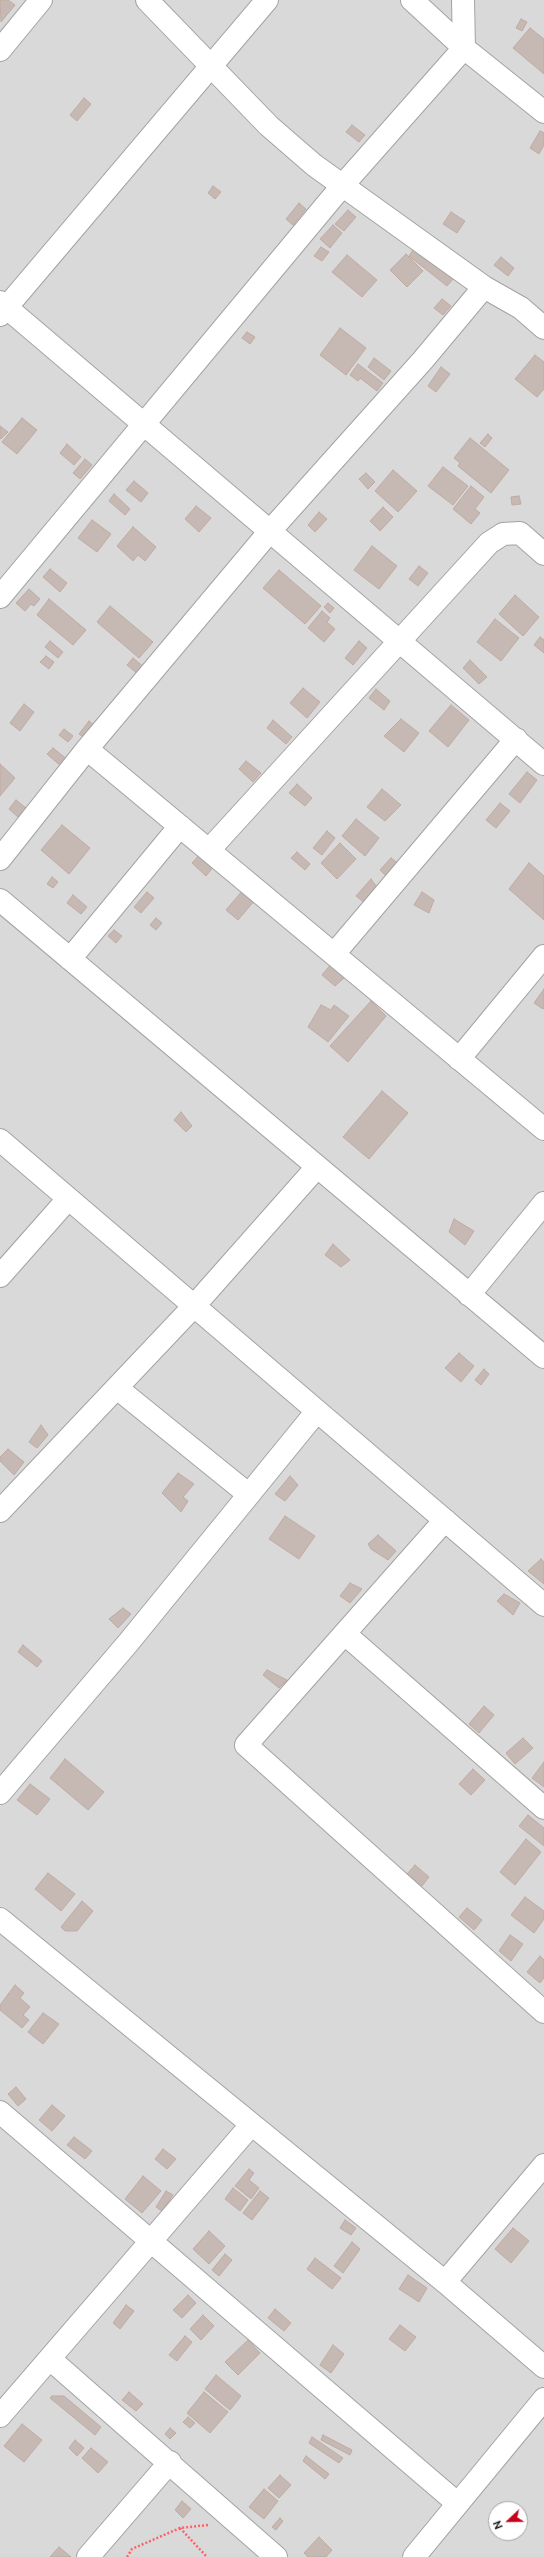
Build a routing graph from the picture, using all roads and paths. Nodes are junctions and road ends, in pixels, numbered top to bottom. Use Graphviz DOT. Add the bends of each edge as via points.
graph roads {
  1 [pos="41,0"];
  2 [pos="147,0"];
  3 [pos="267,0"];
  4 [pos="412,0"];
  5 [pos="464,0"];
  6 [pos="464,48"];
  7 [pos="0,50"];
  8 [pos="212,68"];
  9 [pos="544,112"];
  10 [pos="342,186"];
  11 [pos="484,287"];
  12 [pos="2,308"];
  13 [pos="544,328"];
  14 [pos="145,424"];
  15 [pos="270,531"];
  16 [pos="544,554"];
  17 [pos="0,597"];
  18 [pos="400,641"];
  19 [pos="516,739"];
  20 [pos="87,749"];
  21 [pos="544,764"];
  22 [pos="180,826"];
  23 [pos="209,850"];
  24 [pos="0,859"];
  25 [pos="0,900"];
  26 [pos="334,954"];
  27 [pos="544,956"];
  28 [pos="70,959"];
  29 [pos="459,1059"];
  30 [pos="544,1129"];
  31 [pos="0,1140"];
  32 [pos="317,1167"];
  33 [pos="68,1199"];
  34 [pos="544,1203"];
  35 [pos="0,1276"];
  36 [pos="469,1295"];
  37 [pos="194,1306"];
  38 [pos="544,1357"];
  39 [pos="117,1388"];
  40 [pos="317,1411"];
  41 [pos="248,1494"];
  42 [pos="0,1511"];
  43 [pos="445,1520"];
  44 [pos="544,1605"];
  45 [pos="345,1634"];
  46 [pos="0,1793"];
  47 [pos="544,1808"];
  48 [pos="0,1919"];
  49 [pos="544,2012"];
  50 [pos="0,2112"];
  51 [pos="251,2125"];
  52 [pos="544,2165"];
  53 [pos="152,2241"];
  54 [pos="445,2282"];
  55 [pos="50,2359"];
  56 [pos="544,2367"];
  57 [pos="544,2399"];
  58 [pos="0,2416"];
  59 [pos="170,2462"];
  60 [pos="457,2503"];
  61 [pos="235,2521"];
  62 [pos="180,2528"];
  63 [pos="88,2557"];
  64 [pos="127,2557"];
  65 [pos="207,2557"];
  66 [pos="276,2557"];
  67 [pos="414,2557"];
  1 -- 7 [label="street"];
  2 -- 8 [label="street"];
  3 -- 8 [label="street"];
  4 -- 6 [label="street"];
  5 -- 6 [label="street"];
  6 -- 9 [label="street"];
  6 -- 10 [label="street"];
  8 -- 10 [label="street" via="269,126"];
  8 -- 12 [label="street"];
  10 -- 11 [label="street"];
  10 -- 14 [label="street"];
  11 -- 13 [label="street" via="521,308"];
  11 -- 15 [label="street" via="423,360"];
  12 -- 14 [label="street"];
  14 -- 15 [label="street"];
  14 -- 17 [label="street"];
  15 -- 18 [label="street"];
  15 -- 20 [label="street"];
  16 -- 18 [label="street" via="520,533 504,534 489,543"];
  18 -- 19 [label="street"];
  18 -- 23 [label="street"];
  19 -- 21 [label="street"];
  19 -- 26 [label="street"];
  20 -- 22 [label="street"];
  20 -- 24 [label="street"];
  22 -- 23 [label="street"];
  22 -- 28 [label="street"];
  23 -- 26 [label="street"];
  25 -- 28 [label="street"];
  26 -- 29 [label="street"];
  27 -- 29 [label="street"];
  28 -- 32 [label="street"];
  29 -- 30 [label="street"];
  31 -- 33 [label="street"];
  32 -- 36 [label="street"];
  32 -- 37 [label="street"];
  33 -- 35 [label="street"];
  33 -- 37 [label="street"];
  34 -- 36 [label="street"];
  36 -- 38 [label="street"];
  37 -- 39 [label="street"];
  37 -- 40 [label="street"];
  39 -- 41 [label="street"];
  39 -- 42 [label="street"];
  40 -- 41 [label="street"];
  40 -- 43 [label="street"];
  41 -- 46 [label="street" via="128,1643"];
  43 -- 44 [label="street"];
  43 -- 45 [label="street"];
  45 -- 47 [label="street"];
  45 -- 49 [label="street" via="246,1745"];
  48 -- 51 [label="street"];
  50 -- 53 [label="street"];
  51 -- 53 [label="street"];
  51 -- 54 [label="street"];
  52 -- 54 [label="street"];
  53 -- 55 [label="street"];
  53 -- 60 [label="street"];
  54 -- 56 [label="street"];
  55 -- 58 [label="street"];
  55 -- 59 [label="street"];
  57 -- 60 [label="street"];
  59 -- 61 [label="street"];
  59 -- 63 [label="street"];
  60 -- 67 [label="street"];
  61 -- 62 [label="path"];
  61 -- 66 [label="street"];
  62 -- 64 [label="path" via="132,2550"];
  62 -- 65 [label="path"];
}
